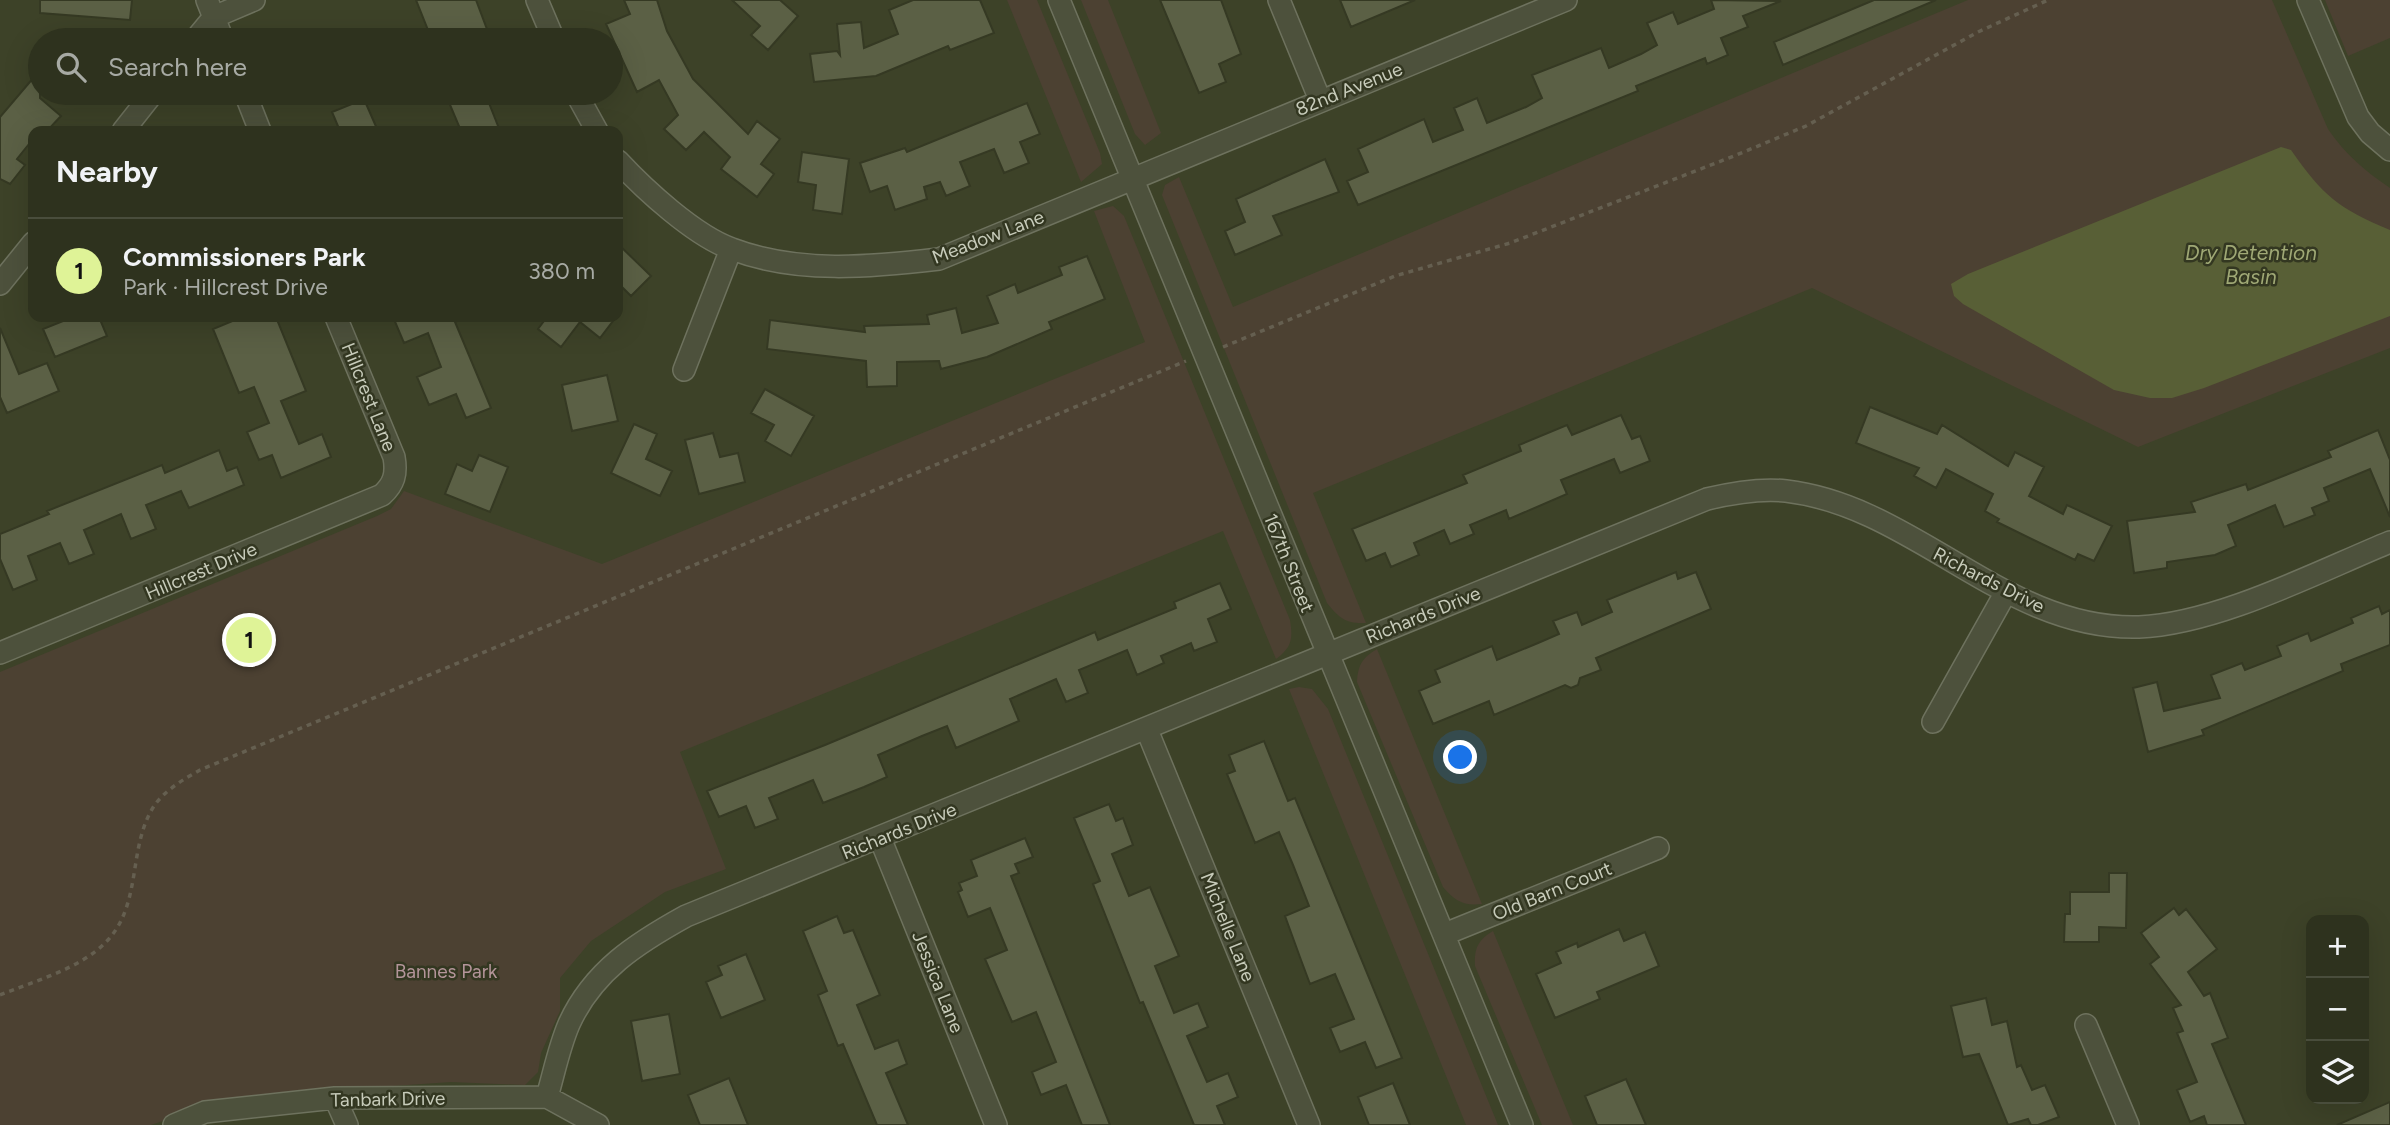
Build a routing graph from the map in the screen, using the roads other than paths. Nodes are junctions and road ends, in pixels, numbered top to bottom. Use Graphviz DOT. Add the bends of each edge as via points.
graph roads {
  1 [pos="254,0"];
  2 [pos="537,0"];
  3 [pos="1059,0"];
  4 [pos="1279,0"];
  5 [pos="1566,0"];
  6 [pos="2308,0"];
  7 [pos="210,8"];
  8 [pos="201,28"];
  9 [pos="218,28"];
  10 [pos="549,28"];
  11 [pos="1321,100"];
  12 [pos="143,105"];
  13 [pos="250,105"];
  14 [pos="583,105"];
  15 [pos="126,126"];
  16 [pos="259,126"];
  17 [pos="594,126"];
  18 [pos="2390,150"];
  19 [pos="623,166"];
  20 [pos="1132,179"];
  21 [pos="28,249"];
  22 [pos="731,249"];
  23 [pos="0,284"];
  24 [pos="338,322"];
  25 [pos="684,370"];
  26 [pos="394,478"];
  27 [pos="2390,542"];
  28 [pos="2006,592"];
  29 [pos="0,653"];
  30 [pos="1326,655"];
  31 [pos="1933,722"];
  32 [pos="1147,730"];
  33 [pos="880,838"];
  34 [pos="1658,848"];
  35 [pos="1445,934"];
  36 [pos="2086,1025"];
  37 [pos="547,1097"];
  38 [pos="335,1098"];
  39 [pos="174,1125"];
  40 [pos="347,1125"];
  41 [pos="598,1125"];
  42 [pos="996,1125"];
  43 [pos="1309,1125"];
  44 [pos="1522,1125"];
  45 [pos="2129,1125"];
  1 -- 7 [label="street"];
  2 -- 10 [label="street"];
  3 -- 20 [label="street, 167th Street"];
  4 -- 11 [label="street"];
  5 -- 11 [label="street, 82nd Avenue"];
  6 -- 18 [label="street" via="2358,117"];
  7 -- 8 [label="street"];
  7 -- 9 [label="street"];
  11 -- 20 [label="street, 82nd Avenue"];
  12 -- 15 [label="street"];
  13 -- 16 [label="street"];
  14 -- 17 [label="street"];
  19 -- 22 [label="street, Meadow Lane" via="691,225"];
  20 -- 22 [label="street, Meadow Lane" via="939,259 864,268 797,264"];
  20 -- 30 [label="street, 167th Street"];
  21 -- 23 [label="street"];
  22 -- 25 [label="street"];
  24 -- 26 [label="street, Hillcrest Lane" via="394,457"];
  26 -- 29 [label="street, Hillcrest Drive" via="382,495"];
  27 -- 28 [label="street, Richards Drive" via="2210,615 2175,623 2139,627 2077,621"];
  28 -- 30 [label="street, Richards Drive" via="1843,505 1785,491 1758,491 1684,507"];
  28 -- 31 [label="street"];
  30 -- 32 [label="street, Richards Drive"];
  30 -- 35 [label="street, 167th Street"];
  32 -- 33 [label="street, Richards Drive"];
  32 -- 43 [label="street, Michelle Lane"];
  33 -- 37 [label="street, Richards Drive" via="686,916 617,958 569,1024"];
  33 -- 42 [label="street, Jessica Lane"];
  34 -- 35 [label="street, Old Barn Court"];
  35 -- 44 [label="street, 167th Street"];
  36 -- 45 [label="street"];
  37 -- 38 [label="street, Tanbark Drive"];
  37 -- 41 [label="street, Tanbark Drive"];
  38 -- 39 [label="street, Tanbark Drive" via="205,1112"];
  38 -- 40 [label="street"];
}
